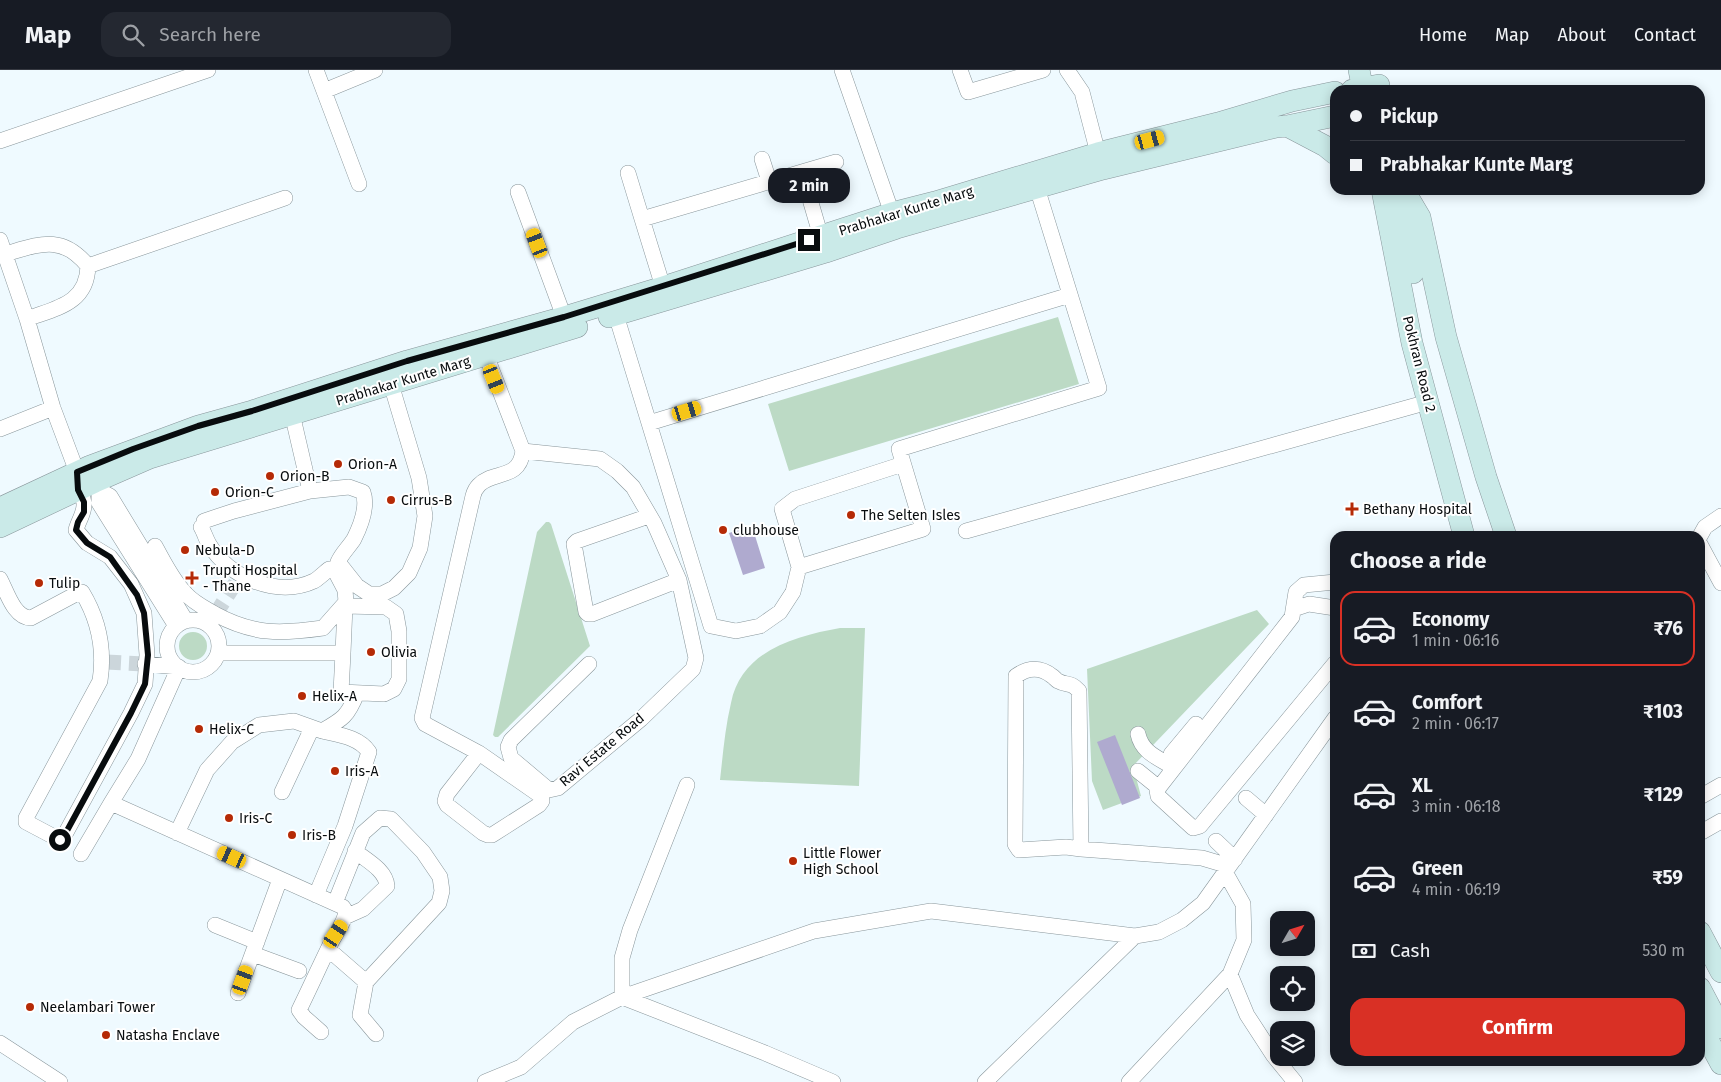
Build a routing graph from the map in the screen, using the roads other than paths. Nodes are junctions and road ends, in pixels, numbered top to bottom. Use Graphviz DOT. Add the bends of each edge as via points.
graph roads {
  1 [pos="208,70"];
  2 [pos="316,70"];
  3 [pos="375,70"];
  4 [pos="842,70"];
  5 [pos="960,70"];
  6 [pos="1043,70"];
  7 [pos="1066,70"];
  8 [pos="324,92"];
  9 [pos="1330,93"];
  10 [pos="1330,117"];
  11 [pos="1287,126"];
  12 [pos="0,141"];
  13 [pos="1330,150"];
  14 [pos="762,159"];
  15 [pos="1100,161"];
  16 [pos="836,162"];
  17 [pos="802,172"];
  18 [pos="628,173"];
  19 [pos="769,181"];
  20 [pos="1034,181"];
  21 [pos="359,184"];
  22 [pos="518,192"];
  23 [pos="1384,195"];
  24 [pos="1384,195"];
  25 [pos="1407,195"];
  26 [pos="284,198"];
  27 [pos="642,219"];
  28 [pos="894,221"];
  29 [pos="821,237"];
  30 [pos="2,247"];
  31 [pos="88,266"];
  32 [pos="663,286"];
  33 [pos="1070,295"];
  34 [pos="616,315"];
  35 [pos="564,317"];
  36 [pos="27,319"];
  37 [pos="483,348"];
  38 [pos="389,377"];
  39 [pos="1428,402"];
  40 [pos="290,407"];
  41 [pos="53,408"];
  42 [pos="649,423"];
  43 [pos="0,429"];
  44 [pos="523,451"];
  45 [pos="903,464"];
  46 [pos="93,489"];
  47 [pos="310,491"];
  48 [pos="0,508"];
  49 [pos="649,516"];
  50 [pos="1721,516"];
  51 [pos="0,527"];
  52 [pos="966,531"];
  53 [pos="1463,531"];
  54 [pos="1478,531"];
  55 [pos="1504,531"];
  56 [pos="1703,531"];
  57 [pos="155,546"];
  58 [pos="1705,553"];
  59 [pos="799,567"];
  60 [pos="0,578"];
  61 [pos="679,580"];
  62 [pos="1330,582"];
  63 [pos="1721,583"];
  64 [pos="1330,588"];
  65 [pos="1296,592"];
  66 [pos="1330,607"];
  67 [pos="1294,609"];
  68 [pos="181,623"];
  69 [pos="218,653"];
  70 [pos="343,653"];
  71 [pos="146,664"];
  72 [pos="588,664"];
  73 [pos="179,668"];
  74 [pos="1330,669"];
  75 [pos="357,693"];
  76 [pos="1330,725"];
  77 [pos="317,730"];
  78 [pos="1138,734"];
  79 [pos="479,753"];
  80 [pos="1172,761"];
  81 [pos="1138,771"];
  82 [pos="687,785"];
  83 [pos="1721,785"];
  84 [pos="1158,788"];
  85 [pos="282,792"];
  86 [pos="1705,794"];
  87 [pos="1246,798"];
  88 [pos="110,803"];
  89 [pos="1266,815"];
  90 [pos="1721,821"];
  91 [pos="1705,830"];
  92 [pos="177,833"];
  93 [pos="1216,841"];
  94 [pos="1082,849"];
  95 [pos="355,851"];
  96 [pos="81,854"];
  97 [pos="1230,866"];
  98 [pos="280,879"];
  99 [pos="316,896"];
  100 [pos="335,904"];
  101 [pos="346,917"];
  102 [pos="215,925"];
  103 [pos="1135,936"];
  104 [pos="1705,942"];
  105 [pos="255,948"];
  106 [pos="328,949"];
  107 [pos="299,971"];
  108 [pos="1721,972"];
  109 [pos="1230,974"];
  110 [pos="366,982"];
  111 [pos="238,993"];
  112 [pos="622,997"];
  113 [pos="1705,998"];
  114 [pos="1721,1028"];
  115 [pos="321,1032"];
  116 [pos="376,1034"];
  117 [pos="1705,1034"];
  118 [pos="0,1042"];
  119 [pos="1721,1064"];
  120 [pos="60,1082"];
  121 [pos="485,1082"];
  122 [pos="834,1082"];
  123 [pos="984,1082"];
  124 [pos="1129,1082"];
  125 [pos="1295,1082"];
  1 -- 12 [label="street"];
  2 -- 8 [label="street"];
  3 -- 8 [label="street"];
  4 -- 28 [label="street"];
  5 -- 6 [label="street" via="968,92"];
  7 -- 15 [label="street" via="1082,92"];
  8 -- 21 [label="street"];
  9 -- 15 [label="street, Prabhakar Kunte Marg" via="1292,101"];
  10 -- 11 [label="street, Prabhakar Kunte Marg"];
  11 -- 13 [label="street"];
  11 -- 15 [label="street, Prabhakar Kunte Marg"];
  14 -- 19 [label="street"];
  15 -- 20 [label="street, Prabhakar Kunte Marg"];
  16 -- 17 [label="street"];
  17 -- 19 [label="street"];
  17 -- 29 [label="street"];
  18 -- 27 [label="street"];
  19 -- 27 [label="street"];
  20 -- 28 [label="street, Prabhakar Kunte Marg"];
  20 -- 33 [label="street"];
  22 -- 35 [label="street"];
  23 -- 39 [label="street, Pokhran Road 2" via="1412,343"];
  24 -- 54 [label="street, Pokhran Road 2"];
  25 -- 55 [label="street" via="1420,217 1446,337"];
  26 -- 31 [label="street"];
  27 -- 32 [label="street"];
  28 -- 29 [label="street, Prabhakar Kunte Marg"];
  28 -- 34 [label="street, Prabhakar Kunte Marg" via="826,252"];
  29 -- 32 [label="street, Prabhakar Kunte Marg"];
  30 -- 31 [label="street" via="55,243 74,251"];
  30 -- 36 [label="street"];
  31 -- 36 [label="street" via="84,288 70,302"];
  32 -- 35 [label="street, Prabhakar Kunte Marg"];
  33 -- 42 [label="street"];
  33 -- 45 [label="street" via="1099,388 899,449"];
  34 -- 37 [label="street, Prabhakar Kunte Marg"];
  34 -- 42 [label="street"];
  35 -- 37 [label="street, Prabhakar Kunte Marg"];
  36 -- 41 [label="street"];
  37 -- 38 [label="street, Prabhakar Kunte Marg"];
  37 -- 44 [label="street"];
  38 -- 40 [label="street, Prabhakar Kunte Marg"];
  38 -- 47 [label="street" via="419,478 425,516 420,548 408,573 394,588 382,594 369,594 357,586 338,562 359,525 365,498 363,492 349,487"];
  39 -- 52 [label="street"];
  39 -- 53 [label="street, Pokhran Road 2"];
  40 -- 46 [label="street, Prabhakar Kunte Marg" via="150,458"];
  40 -- 47 [label="street"];
  41 -- 43 [label="street"];
  41 -- 46 [label="street"];
  42 -- 59 [label="street" via="711,626 736,631 767,622 780,612 793,592"];
  44 -- 49 [label="street, Ravi Estate Road" via="590,457 607,463 633,487"];
  44 -- 79 [label="street" via="522,460 515,468 479,485 473,496 422,718 425,724"];
  45 -- 59 [label="street" via="788,503 782,509"];
  45 -- 59 [label="street" via="923,529"];
  46 -- 48 [label="street, Prabhakar Kunte Marg"];
  46 -- 51 [label="street, Prabhakar Kunte Marg"];
  46 -- 68 [label="street"];
  46 -- 71 [label="street" via="84,502 84,512 76,530 87,543 110,557 137,595 146,628"];
  47 -- 57 [label="street" via="234,511 202,524 210,546 239,577 258,583 301,586 334,569 345,590 346,602 323,628 294,632 261,631 230,622 186,594"];
  49 -- 61 [label="street, Ravi Estate Road"];
  49 -- 61 [label="street" via="574,544 586,612 592,614"];
  50 -- 56 [label="street"];
  58 -- 63 [label="street"];
  60 -- 71 [label="street" via="18,613 25,618 31,618 79,593 91,607 104,662 100,681 26,822 60,840 63,838 145,684"];
  61 -- 72 [label="street, Ravi Estate Road" via="696,658 693,669 641,719 558,788 549,790 512,758 508,747 511,740"];
  62 -- 65 [label="street" via="1304,585"];
  64 -- 65 [label="street"];
  65 -- 67 [label="street"];
  66 -- 67 [label="street" via="1309,604"];
  67 -- 80 [label="street" via="1292,617 1236,689"];
  68 -- 69 [label="street" via="212,620 218,637"];
  68 -- 73 [label="street" via="171,632 167,647"];
  69 -- 70 [label="street"];
  69 -- 73 [label="street" via="210,666 202,670 194,672"];
  70 -- 75 [label="street" via="341,692"];
  70 -- 75 [label="street" via="345,606 386,607 396,614 399,678 394,689 384,694"];
  71 -- 73 [label="street"];
  73 -- 88 [label="street" via="138,759"];
  74 -- 84 [label="street" via="1200,826 1193,828 1158,796"];
  75 -- 77 [label="street" via="342,720"];
  76 -- 89 [label="street"];
  77 -- 85 [label="street"];
  77 -- 92 [label="street" via="294,721 259,725 232,742 207,770"];
  77 -- 99 [label="street" via="346,736 364,745 369,752 345,826"];
  78 -- 80 [label="street" via="1140,743 1151,755"];
  79 -- 79 [label="street" via="445,801 483,833 492,835 539,806 541,796"];
  80 -- 84 [label="street"];
  81 -- 84 [label="street"];
  82 -- 112 [label="street" via="630,930 622,958"];
  83 -- 86 [label="street"];
  87 -- 89 [label="street"];
  88 -- 92 [label="street"];
  88 -- 96 [label="street"];
  89 -- 97 [label="street"];
  90 -- 91 [label="street"];
  92 -- 98 [label="street"];
  93 -- 97 [label="street"];
  94 -- 94 [label="street" via="1019,850 1015,844 1016,676 1024,670 1040,669 1058,681 1074,685 1079,691"];
  94 -- 97 [label="street" via="1206,859"];
  95 -- 100 [label="street"];
  95 -- 101 [label="street" via="382,872 387,886 363,909"];
  95 -- 110 [label="street" via="363,833 376,821 391,819 423,852 440,877 442,891 439,903"];
  97 -- 103 [label="street" via="1203,902 1182,920 1159,932"];
  97 -- 109 [label="street" via="1243,904 1244,940"];
  98 -- 99 [label="street"];
  98 -- 105 [label="street"];
  99 -- 100 [label="street"];
  100 -- 101 [label="street" via="343,907"];
  101 -- 106 [label="street"];
  102 -- 105 [label="street"];
  103 -- 112 [label="street" via="931,911 814,931"];
  103 -- 123 [label="street"];
  104 -- 108 [label="street"];
  105 -- 107 [label="street"];
  105 -- 111 [label="street"];
  106 -- 110 [label="street"];
  106 -- 115 [label="street" via="299,1010"];
  109 -- 124 [label="street"];
  109 -- 125 [label="street" via="1247,1015"];
  110 -- 116 [label="street" via="360,1015"];
  112 -- 121 [label="street" via="573,1022 521,1067"];
  112 -- 122 [label="street"];
  113 -- 114 [label="street"];
  117 -- 119 [label="street"];
  118 -- 120 [label="street"];
}
